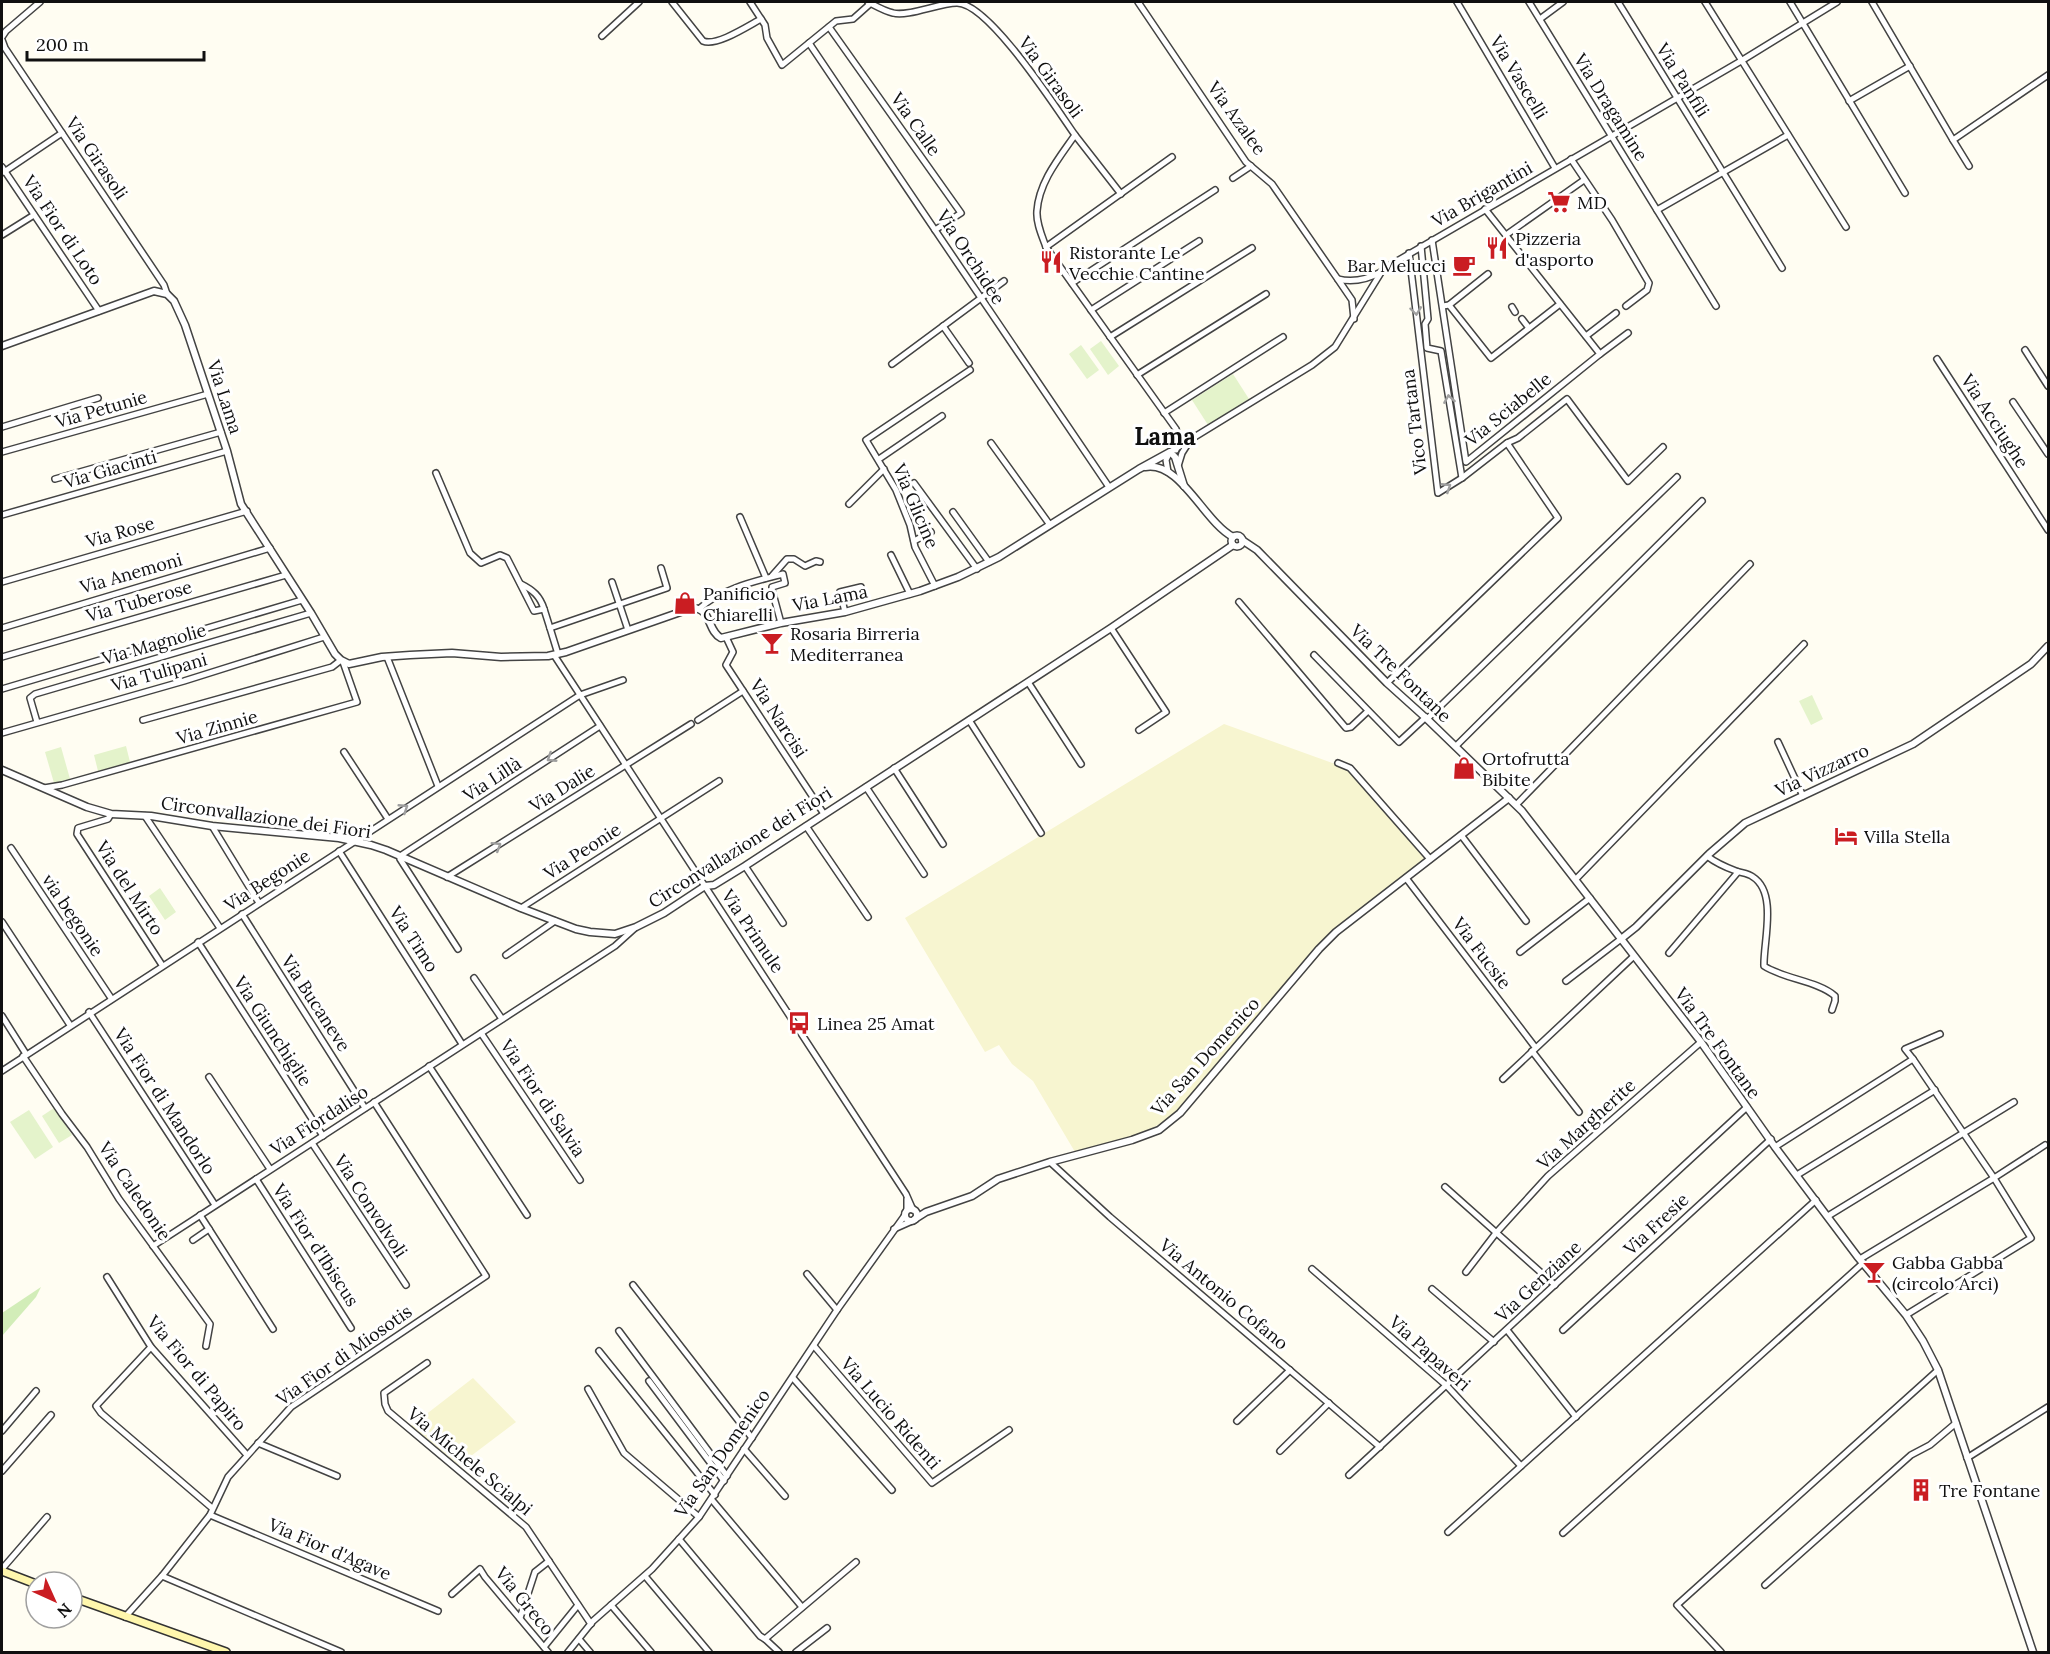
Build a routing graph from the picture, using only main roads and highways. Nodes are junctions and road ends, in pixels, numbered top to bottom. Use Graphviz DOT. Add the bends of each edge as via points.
graph roads {
  1 [pos="2,1570"];
  2 [pos="24,1579"];
  3 [pos="84,1602"];
  4 [pos="220,1652"];
  1 -- 2 [label="main road"];
  3 -- 4 [label="main road"];
}
